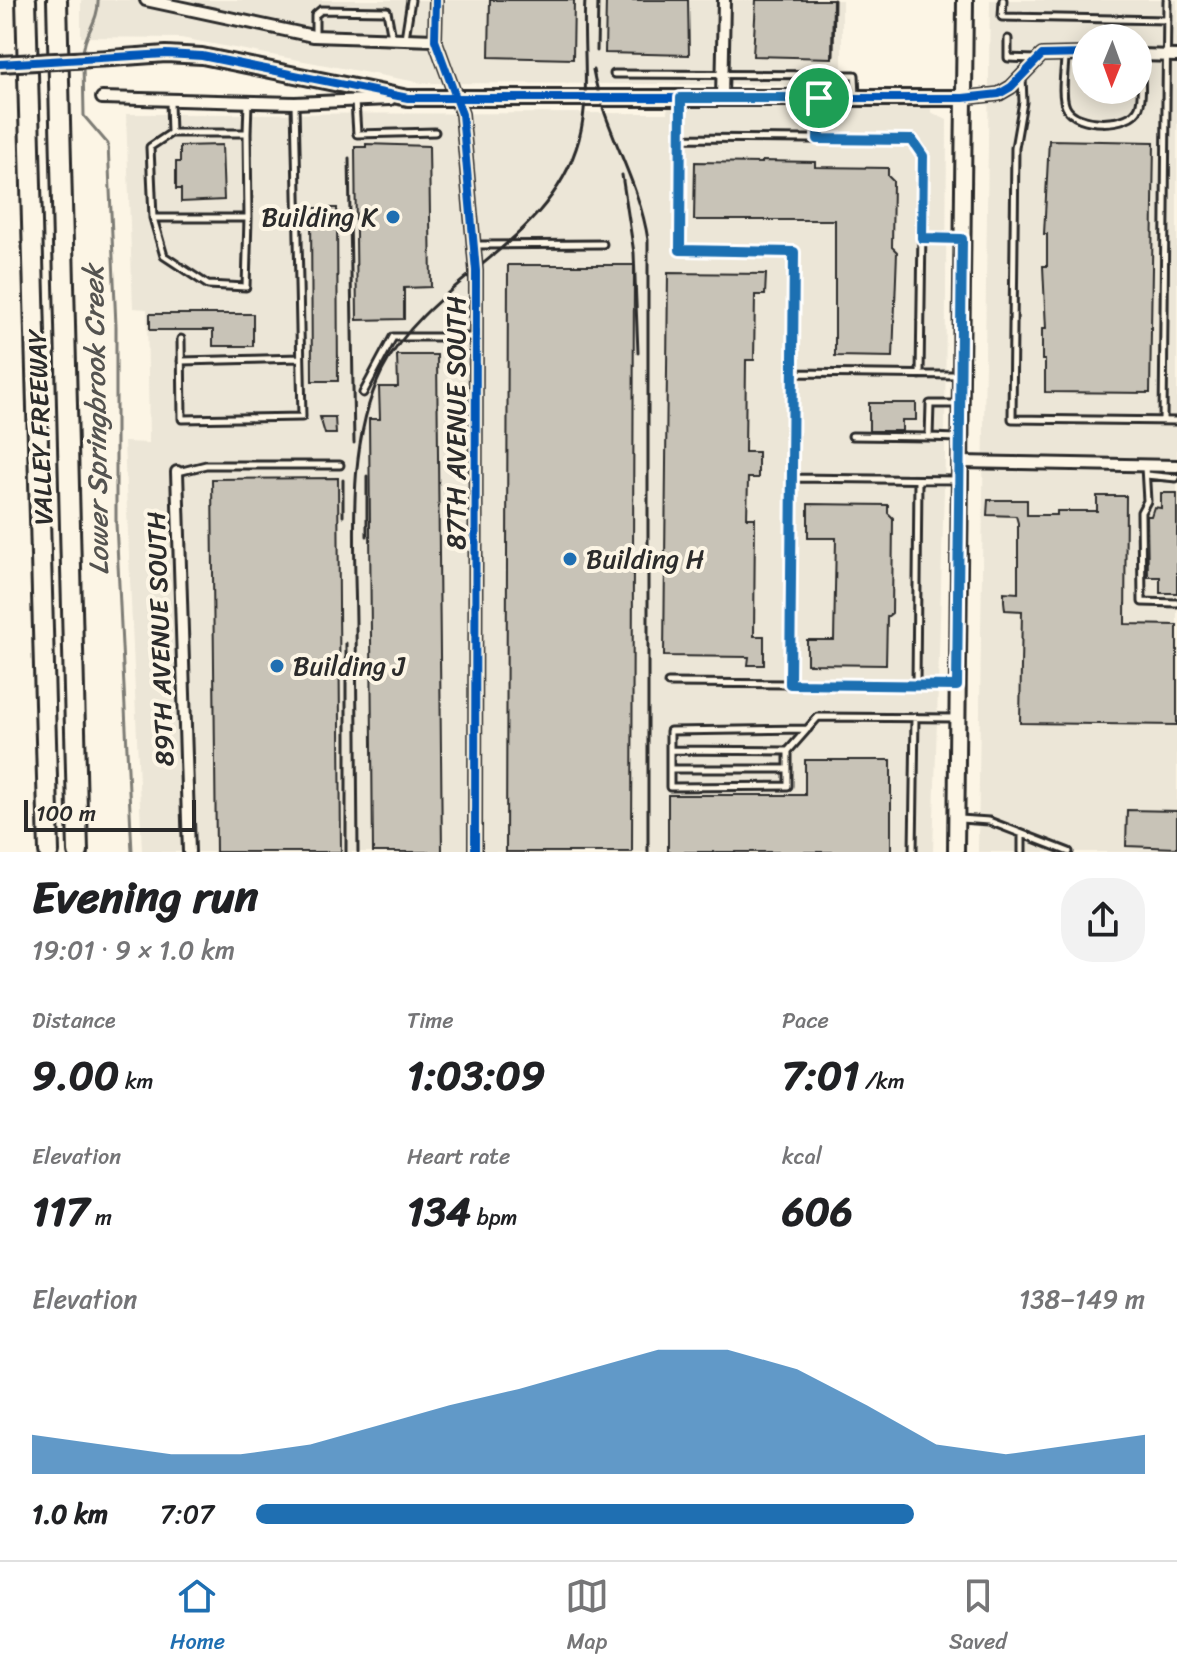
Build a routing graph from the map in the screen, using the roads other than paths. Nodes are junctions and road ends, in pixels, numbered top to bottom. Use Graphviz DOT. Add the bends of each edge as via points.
graph roads {
  1 [pos="26,0"];
  2 [pos="146,0"];
  3 [pos="411,0"];
  4 [pos="436,0"];
  5 [pos="724,0"];
  6 [pos="965,0"];
  7 [pos="1003,0"];
  8 [pos="1167,0"];
  9 [pos="58,6"];
  10 [pos="1167,20"];
  11 [pos="315,36"];
  12 [pos="392,39"];
  13 [pos="405,39"];
  14 [pos="1008,39"];
  15 [pos="435,40"];
  16 [pos="1065,54"];
  17 [pos="1072,54"];
  18 [pos="1152,55"];
  19 [pos="1172,56"];
  20 [pos="1036,59"];
  21 [pos="0,64"];
  22 [pos="614,74"];
  23 [pos="723,75"];
  24 [pos="1022,76"];
  25 [pos="102,98"];
  26 [pos="408,98"];
  27 [pos="456,98"];
  28 [pos="681,98"];
  29 [pos="722,98"];
  30 [pos="819,98"];
  31 [pos="856,98"];
  32 [pos="963,98"];
  33 [pos="355,100"];
  34 [pos="170,102"];
  35 [pos="248,102"];
  36 [pos="295,103"];
  37 [pos="1140,104"];
  38 [pos="435,132"];
  39 [pos="171,133"];
  40 [pos="247,133"];
  41 [pos="681,138"];
  42 [pos="818,139"];
  43 [pos="153,218"];
  44 [pos="248,218"];
  45 [pos="922,238"];
  46 [pos="962,239"];
  47 [pos="603,244"];
  48 [pos="474,245"];
  49 [pos="476,337"];
  50 [pos="181,339"];
  51 [pos="300,358"];
  52 [pos="181,361"];
  53 [pos="793,373"];
  54 [pos="920,375"];
  55 [pos="961,375"];
  56 [pos="363,393"];
  57 [pos="960,404"];
  58 [pos="1163,421"];
  59 [pos="1177,421"];
  60 [pos="852,436"];
  61 [pos="929,437"];
  62 [pos="960,438"];
  63 [pos="960,462"];
  64 [pos="340,465"];
  65 [pos="1176,466"];
  66 [pos="1145,470"];
  67 [pos="177,472"];
  68 [pos="792,478"];
  69 [pos="1177,478"];
  70 [pos="918,480"];
  71 [pos="960,480"];
  72 [pos="1177,603"];
  73 [pos="668,683"];
  74 [pos="790,684"];
  75 [pos="916,685"];
  76 [pos="957,686"];
  77 [pos="915,717"];
  78 [pos="957,718"];
  79 [pos="808,729"];
  80 [pos="670,750"];
  81 [pos="788,751"];
  82 [pos="670,769"];
  83 [pos="786,769"];
  84 [pos="956,819"];
  85 [pos="1022,834"];
  86 [pos="49,852"];
  87 [pos="78,852"];
  88 [pos="189,852"];
  89 [pos="475,852"];
  90 [pos="913,852"];
  91 [pos="956,852"];
  92 [pos="1022,852"];
  93 [pos="1069,852"];
  1 -- 86 [label="highway, VALLEY FREEWAY"];
  2 -- 11 [label="street"];
  3 -- 13 [label="lane"];
  4 -- 15 [label="street, 87TH AVENUE SOUTH"];
  5 -- 23 [label="street"];
  6 -- 32 [label="street"];
  7 -- 10 [label="lane" via="1002,17"];
  8 -- 10 [label="lane"];
  9 -- 87 [label="highway, VALLEY FREEWAY"];
  10 -- 19 [label="lane"];
  11 -- 12 [label="street"];
  11 -- 12 [label="lane" via="315,15 321,10 387,11"];
  12 -- 13 [label="street"];
  13 -- 15 [label="street"];
  14 -- 20 [label="lane" via="1008,58"];
  15 -- 27 [label="street, 87TH AVENUE SOUTH"];
  16 -- 17 [label="street"];
  16 -- 20 [label="street"];
  16 -- 37 [label="lane" via="1065,103 1070,113 1084,120 1124,120"];
  18 -- 19 [label="street"];
  19 -- 58 [label="lane"];
  20 -- 24 [label="street"];
  21 -- 26 [label="street, bridge" via="202,56"];
  22 -- 23 [label="lane"];
  23 -- 29 [label="street"];
  23 -- 31 [label="lane" via="855,75"];
  24 -- 32 [label="street" via="999,94"];
  24 -- 58 [label="lane" via="1015,148 1012,419"];
  25 -- 34 [label="street"];
  26 -- 27 [label="street"];
  26 -- 33 [label="street"];
  27 -- 28 [label="street"];
  27 -- 48 [label="street, 87TH AVENUE SOUTH" via="462,114"];
  28 -- 29 [label="street"];
  28 -- 41 [label="lane"];
  29 -- 30 [label="street"];
  30 -- 31 [label="street"];
  30 -- 42 [label="lane"];
  31 -- 32 [label="street"];
  32 -- 46 [label="street"];
  33 -- 36 [label="street"];
  33 -- 38 [label="lane" via="357,134"];
  34 -- 35 [label="street"];
  34 -- 39 [label="lane"];
  35 -- 36 [label="street"];
  35 -- 40 [label="lane"];
  36 -- 51 [label="lane"];
  39 -- 40 [label="lane"];
  39 -- 43 [label="lane" via="150,147"];
  40 -- 44 [label="lane"];
  41 -- 42 [label="lane"];
  41 -- 53 [label="lane" via="680,250 794,252"];
  42 -- 45 [label="lane" via="912,140 923,156"];
  43 -- 44 [label="lane"];
  43 -- 44 [label="lane" via="164,256 208,285 246,287"];
  45 -- 46 [label="lane"];
  45 -- 54 [label="lane"];
  46 -- 55 [label="street"];
  47 -- 48 [label="lane"];
  48 -- 49 [label="street, 87TH AVENUE SOUTH"];
  49 -- 56 [label="lane" via="393,337"];
  49 -- 89 [label="street, 87TH AVENUE SOUTH"];
  50 -- 52 [label="lane"];
  51 -- 52 [label="lane"];
  51 -- 52 [label="lane" via="302,417 182,419"];
  53 -- 54 [label="lane"];
  53 -- 68 [label="lane"];
  54 -- 55 [label="lane"];
  55 -- 57 [label="street"];
  57 -- 61 [label="lane" via="930,404"];
  57 -- 62 [label="street"];
  58 -- 59 [label="lane"];
  60 -- 61 [label="lane"];
  61 -- 62 [label="lane"];
  62 -- 63 [label="street"];
  63 -- 66 [label="street"];
  63 -- 71 [label="street"];
  64 -- 67 [label="lane" via="206,465"];
  65 -- 66 [label="street"];
  65 -- 69 [label="lane"];
  66 -- 69 [label="lane"];
  66 -- 72 [label="lane" via="1142,602"];
  67 -- 88 [label="street, 89TH AVENUE SOUTH"];
  68 -- 70 [label="lane"];
  68 -- 74 [label="lane"];
  70 -- 71 [label="lane"];
  70 -- 75 [label="lane"];
  71 -- 76 [label="street"];
  73 -- 74 [label="lane"];
  74 -- 75 [label="lane"];
  75 -- 76 [label="lane"];
  76 -- 78 [label="street"];
  77 -- 78 [label="lane"];
  77 -- 79 [label="lane" via="818,717"];
  77 -- 90 [label="lane"];
  78 -- 84 [label="street"];
  79 -- 80 [label="lane" via="670,731"];
  79 -- 81 [label="lane"];
  80 -- 81 [label="lane"];
  80 -- 82 [label="lane"];
  81 -- 83 [label="lane"];
  82 -- 83 [label="lane"];
  82 -- 83 [label="lane" via="670,787 788,786"];
  84 -- 85 [label="lane" via="989,821"];
  84 -- 91 [label="street"];
  85 -- 92 [label="lane"];
  85 -- 93 [label="lane"];
}
